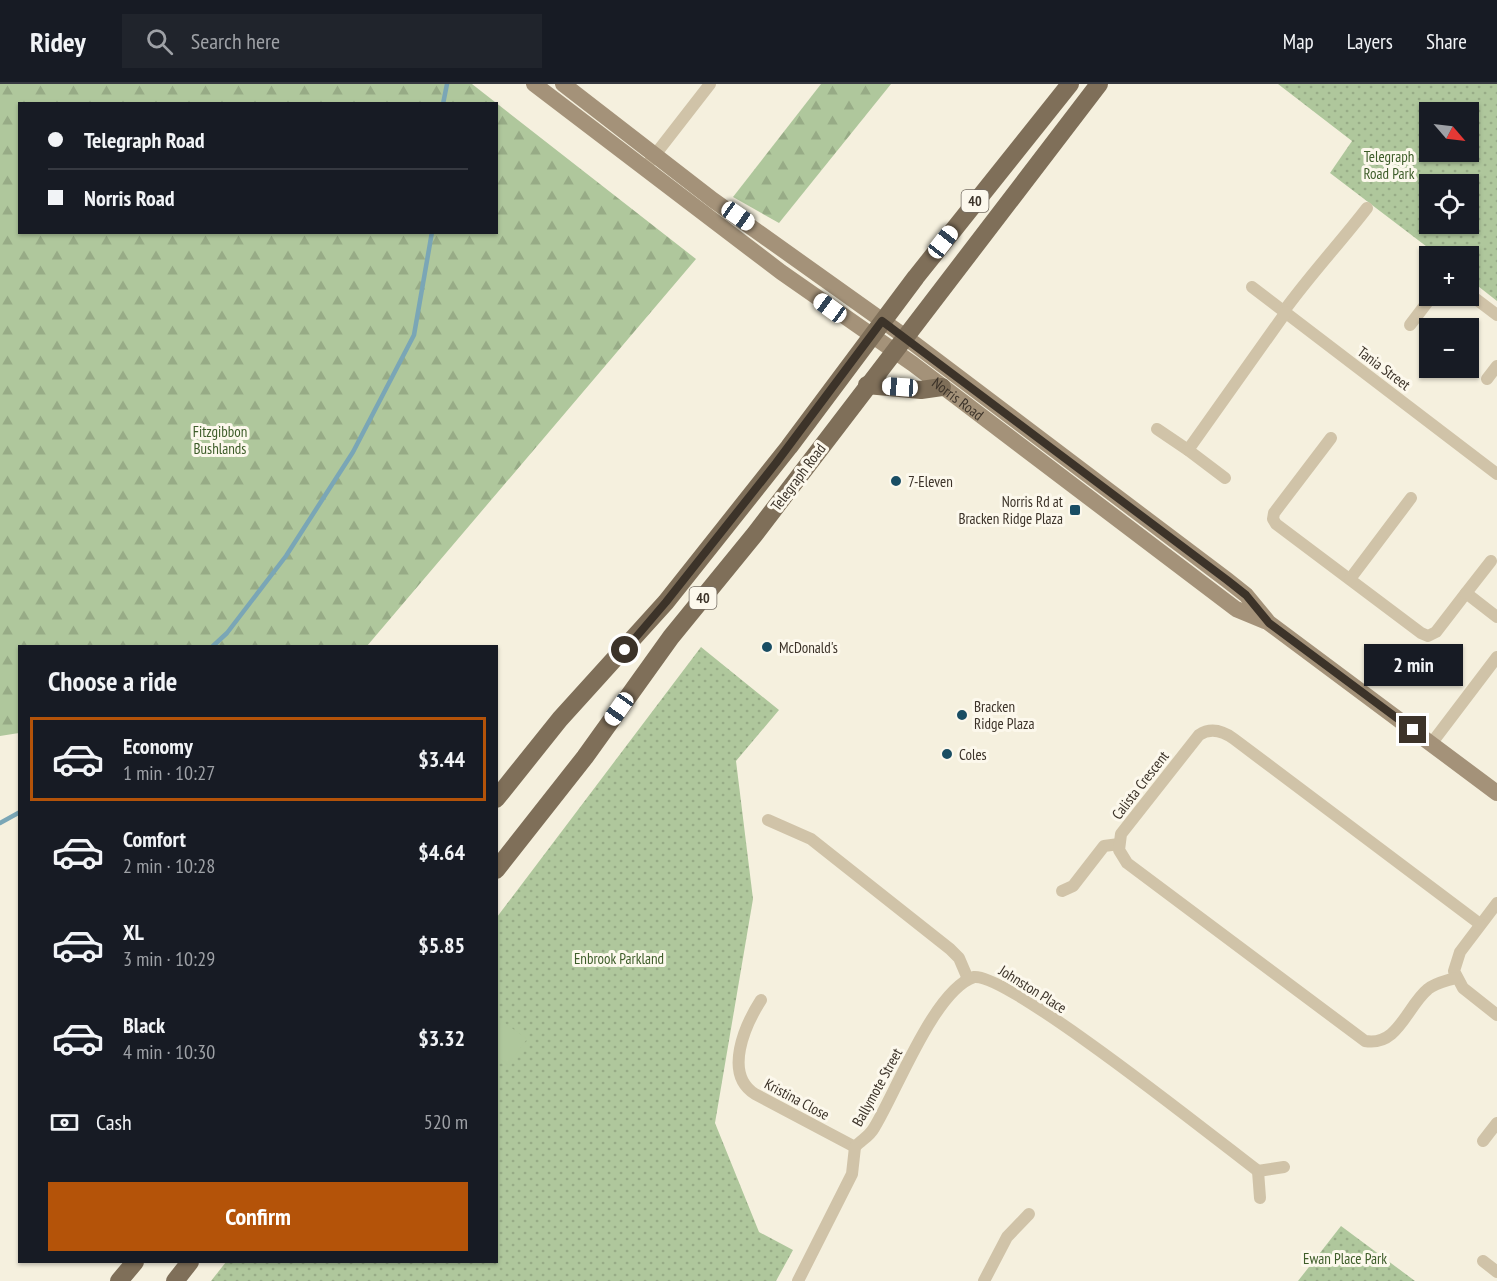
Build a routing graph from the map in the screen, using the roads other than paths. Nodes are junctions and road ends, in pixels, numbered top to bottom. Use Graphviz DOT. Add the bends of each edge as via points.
graph roads {
  1 [pos="534,84"];
  2 [pos="563,84"];
  3 [pos="710,84"];
  4 [pos="1070,84"];
  5 [pos="1099,84"];
  6 [pos="655,154"];
  7 [pos="644,169"];
  8 [pos="1367,208"];
  9 [pos="1252,287"];
  10 [pos="1479,301"];
  11 [pos="1424,306"];
  12 [pos="1285,311"];
  13 [pos="1497,315"];
  14 [pos="882,321"];
  15 [pos="1410,325"];
  16 [pos="872,336"];
  17 [pos="899,344"];
  18 [pos="1497,366"];
  19 [pos="1487,379"];
  20 [pos="867,386"];
  21 [pos="942,387"];
  22 [pos="1157,429"];
  23 [pos="1331,438"];
  24 [pos="1188,450"];
  25 [pos="1497,474"];
  26 [pos="1225,478"];
  27 [pos="1411,498"];
  28 [pos="1491,561"];
  29 [pos="1350,579"];
  30 [pos="1466,593"];
  31 [pos="1497,617"];
  32 [pos="1269,623"];
  33 [pos="1497,657"];
  34 [pos="1431,744"];
  35 [pos="1497,793"];
  36 [pos="498,797"];
  37 [pos="768,820"];
  38 [pos="1119,844"];
  39 [pos="498,867"];
  40 [pos="1062,891"];
  41 [pos="1497,903"];
  42 [pos="1480,924"];
  43 [pos="1455,978"];
  44 [pos="968,979"];
  45 [pos="761,1000"];
  46 [pos="1497,1015"];
  47 [pos="1497,1123"];
  48 [pos="1483,1141"];
  49 [pos="855,1147"];
  50 [pos="1284,1167"];
  51 [pos="1258,1171"];
  52 [pos="1260,1198"];
  53 [pos="1029,1214"];
  54 [pos="1483,1261"];
  55 [pos="134,1263"];
  56 [pos="189,1263"];
  57 [pos="1497,1272"];
  58 [pos="120,1281"];
  59 [pos="175,1281"];
  60 [pos="798,1281"];
  61 [pos="984,1281"];
  1 -- 7 [label="main road, Norris Road"];
  2 -- 6 [label="main road, Norris Road"];
  3 -- 6 [label="street"];
  4 -- 14 [label="main road, Telegraph Road / 40"];
  5 -- 17 [label="main road, Telegraph Road / 40"];
  6 -- 7 [label="street"];
  6 -- 14 [label="main road, Norris Road"];
  7 -- 16 [label="main road, Norris Road"];
  8 -- 12 [label="street" via="1320,262"];
  9 -- 12 [label="street, Tania Street"];
  10 -- 13 [label="street"];
  11 -- 15 [label="street"];
  12 -- 24 [label="street"];
  12 -- 25 [label="street, Tania Street"];
  14 -- 16 [label="main road, Telegraph Road / 40"];
  14 -- 17 [label="main road, Norris Road"];
  16 -- 17 [label="main road, Norris Road"];
  16 -- 36 [label="main road, Telegraph Road / 40" via="666,602 560,720"];
  17 -- 20 [label="main road, Telegraph Road / 40"];
  17 -- 21 [label="main road, Norris Road"];
  17 -- 32 [label="main road, Norris Road" via="1227,580 1246,595"];
  18 -- 19 [label="street"];
  20 -- 21 [label="main road" via="921,390"];
  20 -- 39 [label="main road, Telegraph Road / 40"];
  21 -- 32 [label="main road, Norris Road" via="1236,609"];
  22 -- 24 [label="street"];
  23 -- 29 [label="street" via="1273,519"];
  24 -- 26 [label="street"];
  27 -- 29 [label="street"];
  28 -- 30 [label="street"];
  29 -- 30 [label="street" via="1428,636 1436,632"];
  30 -- 31 [label="street"];
  32 -- 34 [label="main road, Norris Road"];
  33 -- 34 [label="street"];
  34 -- 35 [label="main road, Norris Road"];
  37 -- 44 [label="street" via="811,839 931,934 958,958"];
  38 -- 40 [label="street" via="1102,848 1073,886"];
  38 -- 42 [label="street, Calista Crescent" via="1124,830 1192,742 1203,732 1215,730 1234,739"];
  38 -- 43 [label="street, Calista Crescent" via="1120,856 1132,868 1365,1041 1378,1042 1390,1036 1429,988"];
  41 -- 42 [label="street"];
  42 -- 43 [label="street" via="1456,958"];
  43 -- 46 [label="street"];
  44 -- 49 [label="street, Ballymote Street" via="928,1026 873,1131"];
  44 -- 51 [label="street, Johnston Place" via="991,979 1030,1001"];
  45 -- 49 [label="street, Kristina Close" via="745,1030 741,1082 755,1094"];
  47 -- 48 [label="street"];
  49 -- 60 [label="street, Ballymote Street" via="852,1174"];
  50 -- 51 [label="street"];
  51 -- 52 [label="street"];
  53 -- 61 [label="street" via="1007,1237"];
  54 -- 57 [label="street"];
  55 -- 58 [label="main road"];
  56 -- 59 [label="main road"];
}
